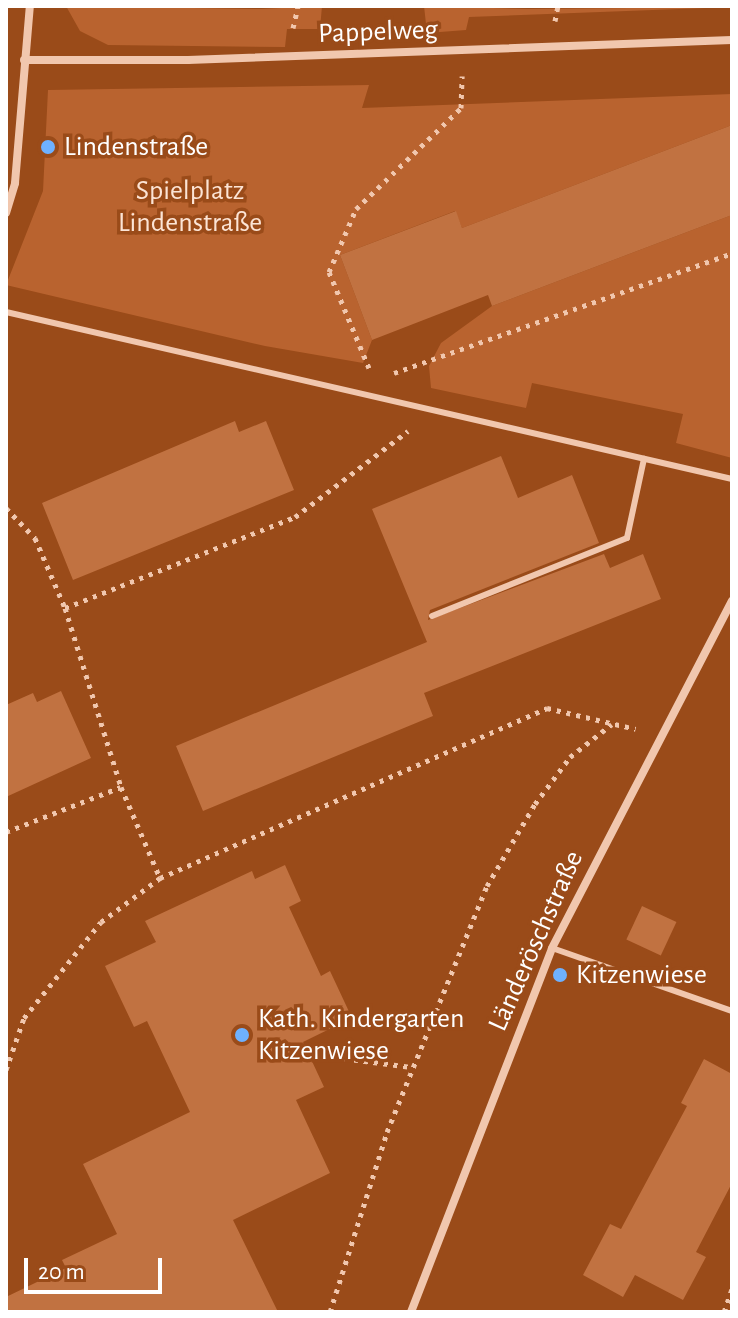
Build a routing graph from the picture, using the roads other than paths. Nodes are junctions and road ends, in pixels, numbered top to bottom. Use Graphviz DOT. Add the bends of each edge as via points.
graph roads {
  1 [pos="30,6"];
  2 [pos="732,40"];
  3 [pos="24,60"];
  4 [pos="11,183"];
  5 [pos="6,213"];
  6 [pos="6,312"];
  7 [pos="644,459"];
  8 [pos="732,479"];
  9 [pos="732,601"];
  10 [pos="432,616"];
  11 [pos="552,948"];
  12 [pos="732,1011"];
  13 [pos="411,1312"];
  1 -- 3 [label="street"];
  2 -- 3 [label="street, Pappelweg" via="462,52"];
  3 -- 4 [label="street"];
  4 -- 5 [label="street"];
  6 -- 7 [label="lane"];
  7 -- 8 [label="lane"];
  7 -- 10 [label="lane" via="627,538"];
  9 -- 11 [label="street, Länderöschstraße"];
  11 -- 12 [label="lane"];
  11 -- 13 [label="street, Länderöschstraße"];
}
